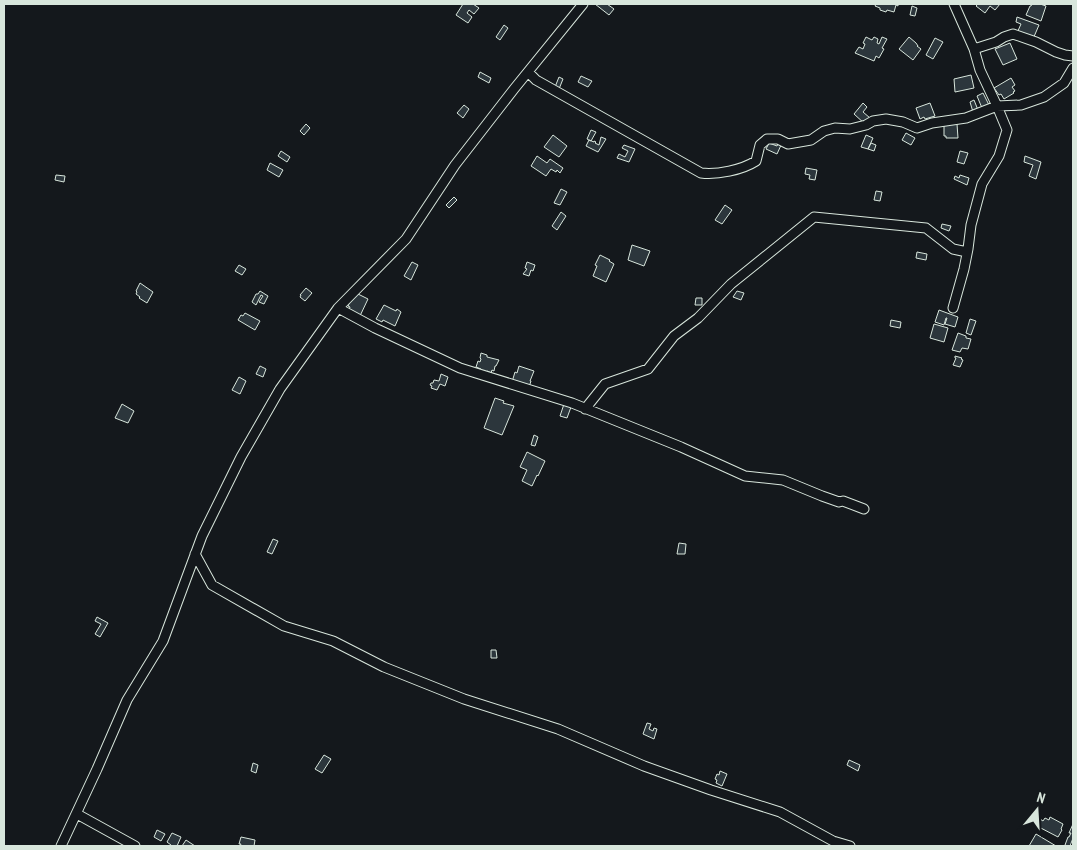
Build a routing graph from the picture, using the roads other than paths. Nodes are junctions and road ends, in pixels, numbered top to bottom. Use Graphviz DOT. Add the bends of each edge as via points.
graph roads {
  1 [pos="583,4"];
  2 [pos="954,4"];
  3 [pos="974,49"];
  4 [pos="1073,56"];
  5 [pos="1073,68"];
  6 [pos="528,72"];
  7 [pos="997,106"];
  8 [pos="967,252"];
  9 [pos="338,308"];
  10 [pos="952,308"];
  11 [pos="585,409"];
  12 [pos="864,509"];
  13 [pos="195,554"];
  14 [pos="77,814"];
  15 [pos="61,846"];
  16 [pos="135,846"];
  17 [pos="850,846"];
  1 -- 6 [label="street"];
  2 -- 3 [label="street"];
  3 -- 4 [label="street" via="1013,34"];
  3 -- 7 [label="street"];
  5 -- 7 [label="street" via="1064,83 1044,97 1021,105"];
  6 -- 7 [label="street" via="536,80 701,173 710,174 747,167 756,162 760,145 767,139 778,139 788,144 811,140 835,128 850,129 886,119 916,128 966,118"];
  6 -- 9 [label="street" via="455,165 406,239"];
  7 -- 8 [label="street" via="1007,130 999,156 982,184"];
  8 -- 10 [label="street"];
  8 -- 11 [label="street" via="953,249 926,228 814,217 730,284 698,318 674,336 648,369 605,384"];
  9 -- 11 [label="street" via="460,368"];
  9 -- 13 [label="street" via="280,389 241,457"];
  11 -- 12 [label="street" via="745,476 783,480"];
  13 -- 14 [label="street" via="163,641 127,700"];
  13 -- 17 [label="street" via="212,585 284,626 332,641 384,667 464,699 558,729 644,766 780,812 833,841"];
  14 -- 15 [label="street"];
  14 -- 16 [label="street"];
}
